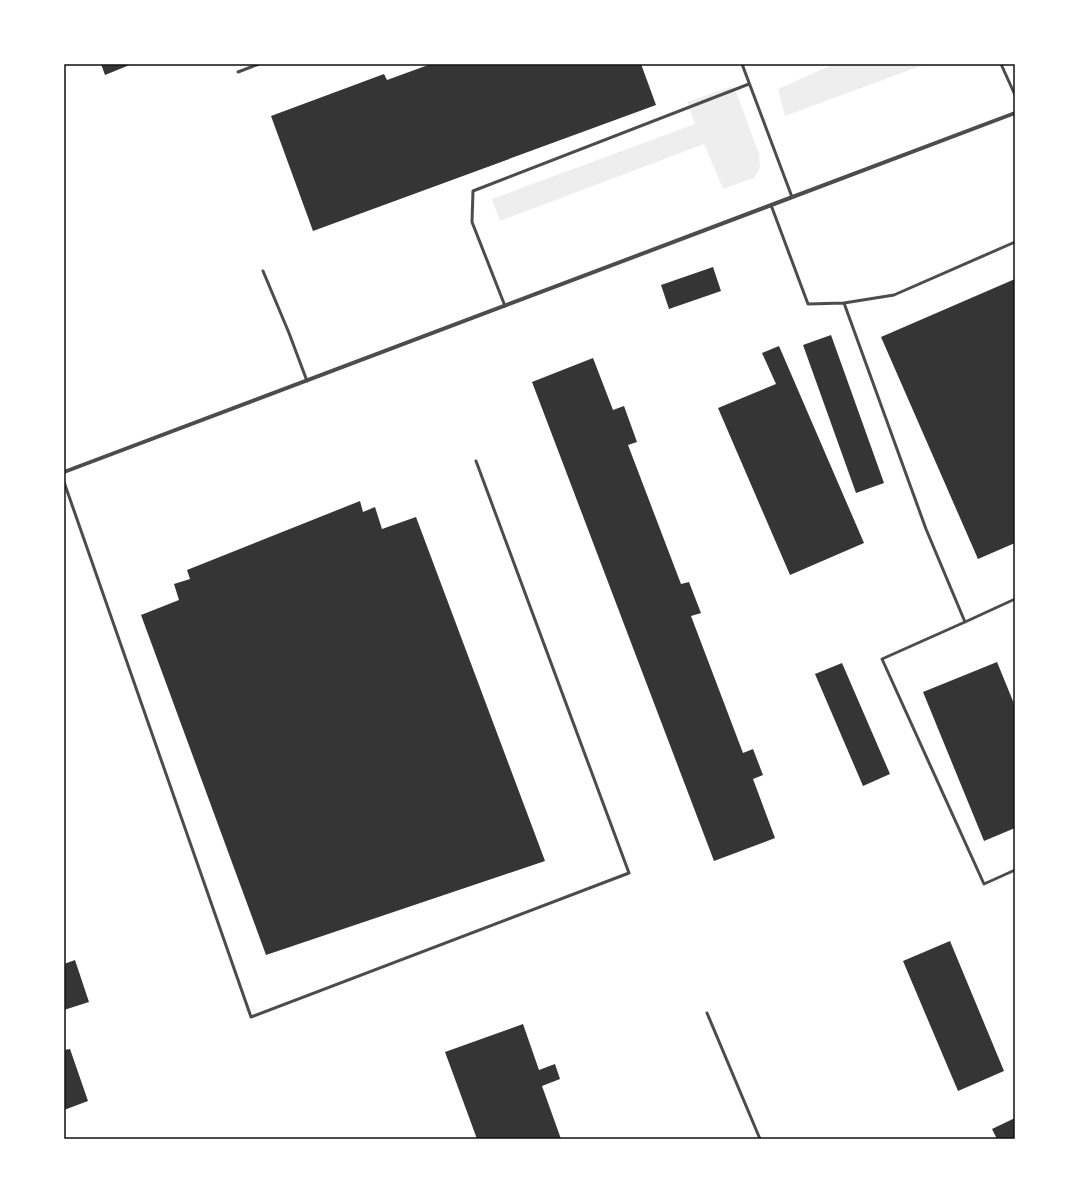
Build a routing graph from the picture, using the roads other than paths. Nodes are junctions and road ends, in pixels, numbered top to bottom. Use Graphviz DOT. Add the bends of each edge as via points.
graph roads {
  1 [pos="259,64"];
  2 [pos="742,64"];
  3 [pos="1001,64"];
  4 [pos="238,72"];
  5 [pos="749,84"];
  6 [pos="1015,94"];
  7 [pos="1015,113"];
  8 [pos="792,197"];
  9 [pos="771,205"];
  10 [pos="1015,242"];
  11 [pos="263,271"];
  12 [pos="844,303"];
  13 [pos="505,306"];
  14 [pos="306,381"];
  15 [pos="476,461"];
  16 [pos="64,472"];
  17 [pos="64,482"];
  18 [pos="1015,599"];
  19 [pos="965,622"];
  20 [pos="1015,870"];
  21 [pos="707,1013"];
  22 [pos="760,1139"];
  1 -- 4 [label="lane"];
  2 -- 5 [label="lane"];
  3 -- 6 [label="lane"];
  5 -- 8 [label="lane"];
  5 -- 13 [label="lane" via="473,191 472,222"];
  7 -- 8 [label="street"];
  8 -- 9 [label="street"];
  9 -- 12 [label="lane" via="808,304"];
  9 -- 13 [label="street"];
  10 -- 12 [label="lane" via="894,295"];
  11 -- 14 [label="lane"];
  12 -- 19 [label="lane" via="926,529"];
  13 -- 14 [label="street"];
  14 -- 16 [label="street"];
  15 -- 17 [label="lane" via="630,873 251,1017"];
  18 -- 19 [label="lane"];
  19 -- 20 [label="lane" via="882,659 984,884"];
  21 -- 22 [label="lane"];
}
